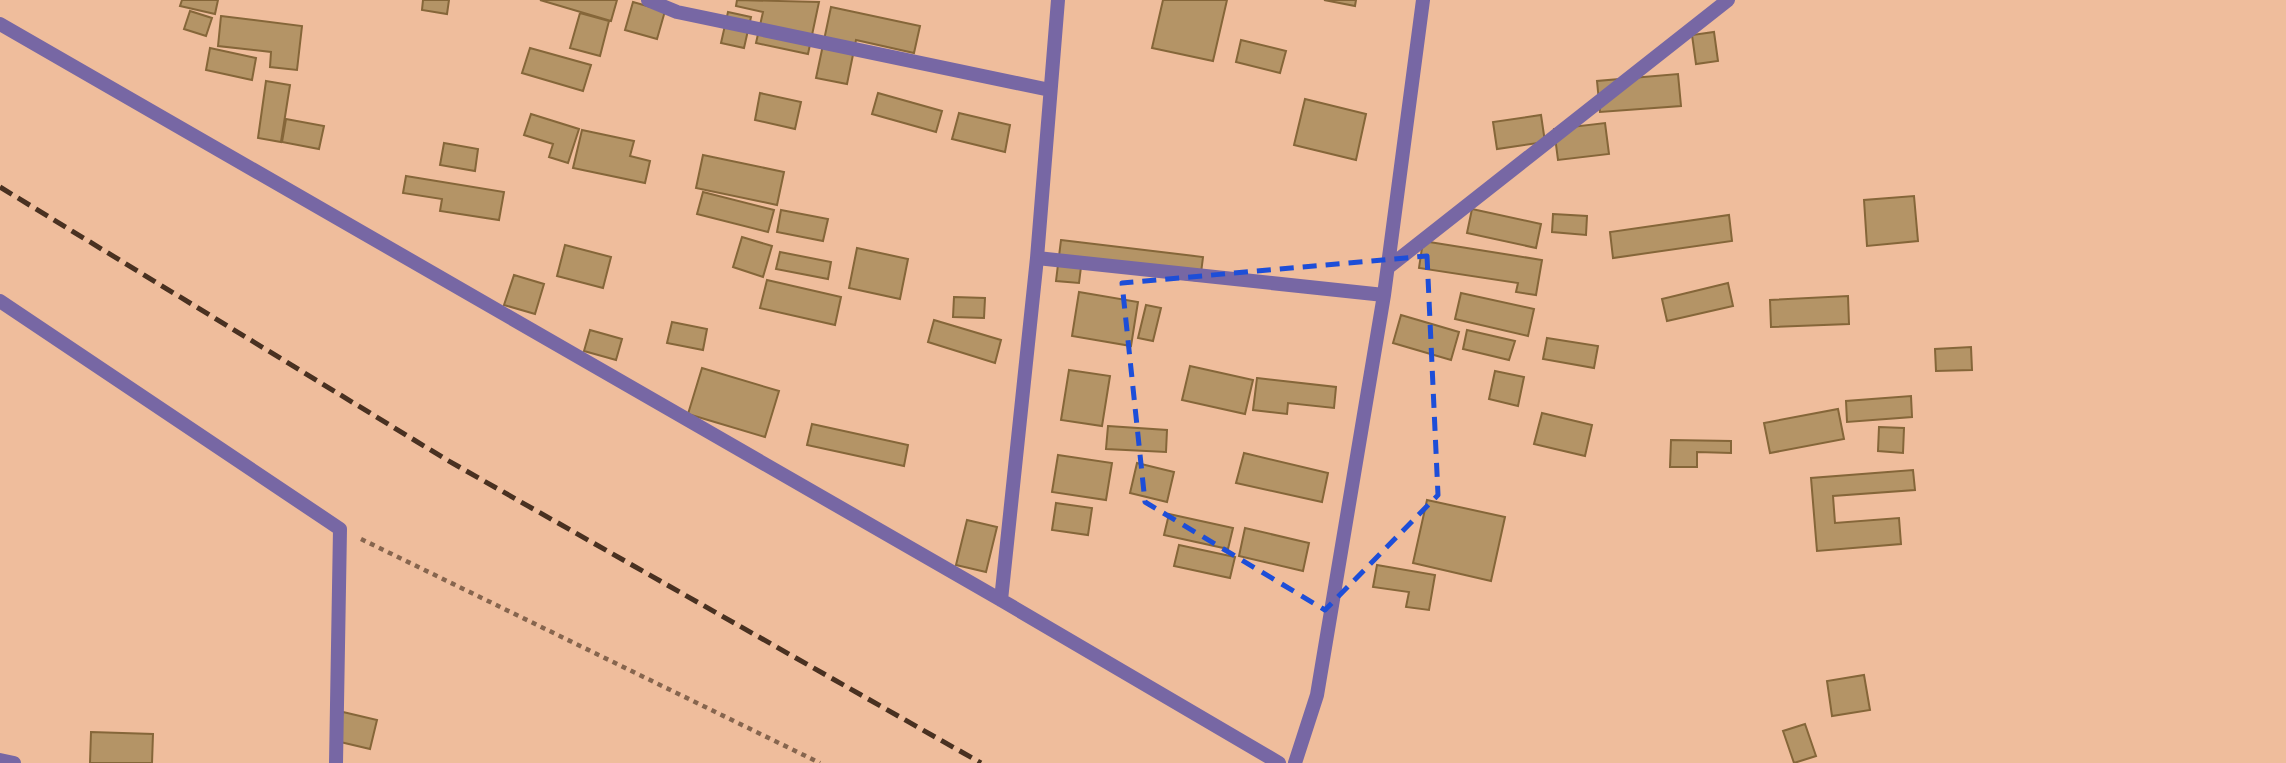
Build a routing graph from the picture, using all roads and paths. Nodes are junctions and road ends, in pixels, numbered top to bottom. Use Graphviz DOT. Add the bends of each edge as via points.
graph roads {
  1 [pos="648,0"];
  2 [pos="1058,0"];
  3 [pos="1423,0"];
  4 [pos="1728,0"];
  5 [pos="0,24"];
  6 [pos="1050,90"];
  7 [pos="1037,258"];
  8 [pos="1390,266"];
  9 [pos="1384,295"];
  10 [pos="0,301"];
  11 [pos="340,529"];
  12 [pos="1001,600"];
  13 [pos="0,761"];
  14 [pos="14,763"];
  15 [pos="336,763"];
  16 [pos="820,763"];
  17 [pos="1279,763"];
  18 [pos="1295,763"];
  1 -- 6 [label="street" via="677,12"];
  2 -- 6 [label="street"];
  3 -- 8 [label="street"];
  4 -- 8 [label="street"];
  5 -- 12 [label="street"];
  6 -- 7 [label="street"];
  7 -- 9 [label="street"];
  7 -- 12 [label="street"];
  8 -- 9 [label="street"];
  9 -- 18 [label="street" via="1317,695"];
  10 -- 11 [label="street"];
  11 -- 15 [label="street"];
  11 -- 16 [label="path"];
  12 -- 17 [label="street"];
  13 -- 14 [label="street"];
}
